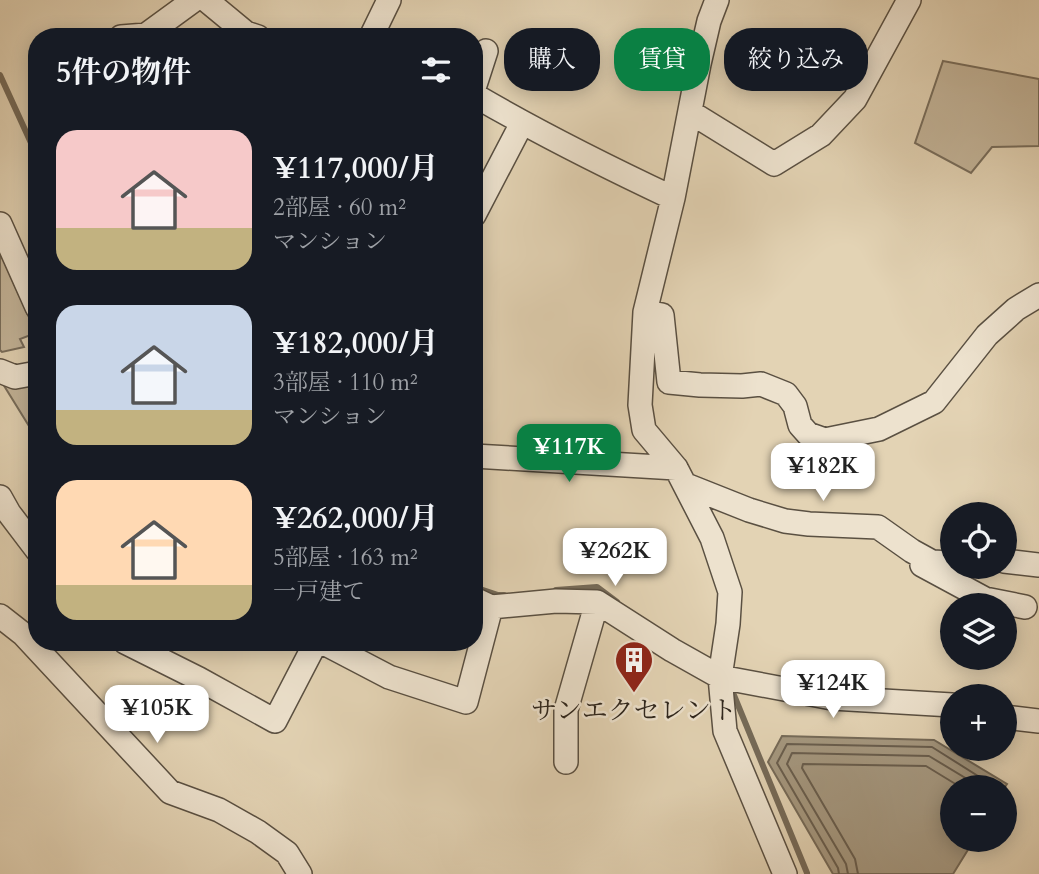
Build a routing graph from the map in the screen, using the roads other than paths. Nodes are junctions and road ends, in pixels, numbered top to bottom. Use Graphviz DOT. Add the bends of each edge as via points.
graph roads {
  1 [pos="194,0"];
  2 [pos="206,0"];
  3 [pos="389,0"];
  4 [pos="718,0"];
  5 [pos="909,0"];
  6 [pos="156,28"];
  7 [pos="240,28"];
  8 [pos="375,28"];
  9 [pos="486,51"];
  10 [pos="483,60"];
  11 [pos="483,100"];
  12 [pos="690,112"];
  13 [pos="522,123"];
  14 [pos="483,198"];
  15 [pos="673,198"];
  16 [pos="0,224"];
  17 [pos="28,286"];
  18 [pos="1039,295"];
  19 [pos="646,312"];
  20 [pos="0,371"];
  21 [pos="28,375"];
  22 [pos="483,457"];
  23 [pos="681,476"];
  24 [pos="0,496"];
  25 [pos="28,538"];
  26 [pos="901,543"];
  27 [pos="940,562"];
  28 [pos="1017,562"];
  29 [pos="1039,565"];
  30 [pos="597,602"];
  31 [pos="483,603"];
  32 [pos="1025,607"];
  33 [pos="0,616"];
  34 [pos="28,639"];
  35 [pos="39,651"];
  36 [pos="143,651"];
  37 [pos="311,651"];
  38 [pos="339,651"];
  39 [pos="475,651"];
  40 [pos="720,677"];
  41 [pos="940,704"];
  42 [pos="1017,718"];
  43 [pos="1039,721"];
  44 [pos="566,762"];
  45 [pos="300,874"];
  46 [pos="785,874"];
  1 -- 6 [label="street"];
  2 -- 7 [label="street"];
  3 -- 8 [label="street"];
  4 -- 12 [label="street" via="709,21"];
  5 -- 12 [label="street" via="855,99 821,135 774,164"];
  9 -- 10 [label="street"];
  11 -- 13 [label="street"];
  12 -- 15 [label="street"];
  13 -- 14 [label="street"];
  13 -- 15 [label="street"];
  15 -- 19 [label="street"];
  16 -- 17 [label="street"];
  18 -- 19 [label="street" via="987,335 934,402 879,429 825,440 808,434 800,425 786,394 761,384 669,382 662,315"];
  19 -- 23 [label="street" via="640,405 644,430"];
  20 -- 21 [label="street" via="15,377"];
  22 -- 23 [label="street"];
  23 -- 26 [label="street" via="749,510 785,521 878,527"];
  23 -- 40 [label="street" via="712,538 730,592"];
  24 -- 25 [label="street"];
  26 -- 27 [label="street"];
  26 -- 32 [label="street" via="906,556 985,599"];
  28 -- 29 [label="street"];
  30 -- 31 [label="street"];
  30 -- 40 [label="street"];
  30 -- 44 [label="street" via="566,710"];
  33 -- 34 [label="street"];
  35 -- 45 [label="street" via="170,792 219,810 258,832 287,853"];
  36 -- 37 [label="street" via="275,721"];
  38 -- 39 [label="street" via="389,677 466,702"];
  40 -- 41 [label="street" via="832,698"];
  40 -- 46 [label="street" via="725,731"];
  42 -- 43 [label="street"];
}
